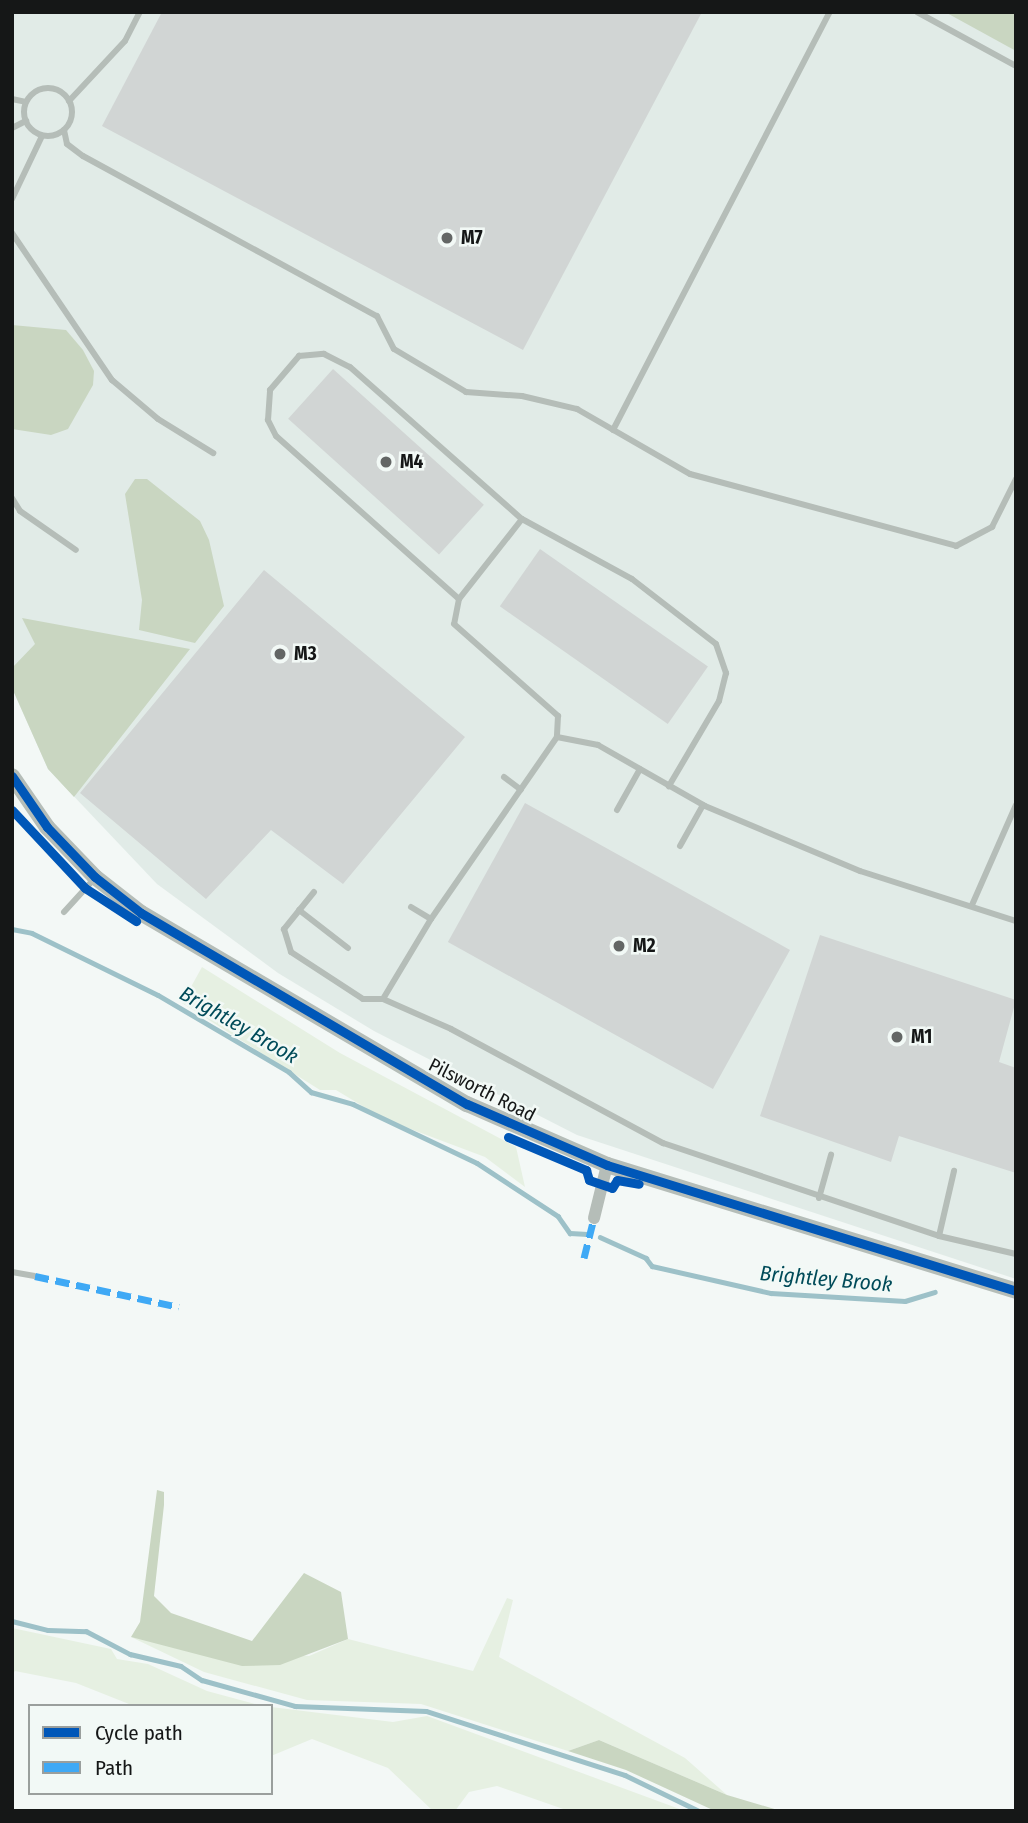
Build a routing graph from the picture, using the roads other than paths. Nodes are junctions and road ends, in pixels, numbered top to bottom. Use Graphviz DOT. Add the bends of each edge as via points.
graph roads {
  1 [pos="140,12"];
  2 [pos="830,12"];
  3 [pos="918,12"];
  4 [pos="1016,66"];
  5 [pos="12,99"];
  6 [pos="69,101"];
  7 [pos="26,103"];
  8 [pos="26,121"];
  9 [pos="12,128"];
  10 [pos="64,130"];
  11 [pos="43,136"];
  12 [pos="12,199"];
  13 [pos="12,233"];
  14 [pos="613,430"];
  15 [pos="213,453"];
  16 [pos="1016,480"];
  17 [pos="12,498"];
  18 [pos="522,519"];
  19 [pos="76,550"];
  20 [pos="459,599"];
  21 [pos="557,737"];
  22 [pos="640,769"];
  23 [pos="12,776"];
  24 [pos="504,777"];
  25 [pos="669,786"];
  26 [pos="521,790"];
  27 [pos="703,804"];
  28 [pos="1016,805"];
  29 [pos="617,810"];
  30 [pos="680,846"];
  31 [pos="95,877"];
  32 [pos="314,892"];
  33 [pos="972,905"];
  34 [pos="411,907"];
  35 [pos="299,910"];
  36 [pos="64,912"];
  37 [pos="431,919"];
  38 [pos="1016,921"];
  39 [pos="348,948"];
  40 [pos="383,999"];
  41 [pos="831,1155"];
  42 [pos="607,1165"];
  43 [pos="954,1171"];
  44 [pos="819,1198"];
  45 [pos="594,1218"];
  46 [pos="939,1236"];
  47 [pos="1016,1254"];
  48 [pos="12,1272"];
  49 [pos="36,1276"];
  50 [pos="1016,1291"];
  1 -- 6 [label="lane" via="125,41"];
  2 -- 14 [label="lane"];
  3 -- 4 [label="lane"];
  5 -- 7 [label="lane"];
  6 -- 7 [label="lane" via="50,88 34,92"];
  6 -- 10 [label="lane" via="72,116"];
  7 -- 8 [label="lane"];
  8 -- 9 [label="lane"];
  8 -- 11 [label="lane"];
  10 -- 11 [label="lane"];
  10 -- 14 [label="lane" via="67,144 83,156 377,316 394,349 466,392 522,396 577,409"];
  11 -- 12 [label="lane"];
  13 -- 15 [label="lane" via="112,380 158,419"];
  14 -- 16 [label="lane" via="690,474 956,546 992,527"];
  17 -- 19 [label="lane" via="20,511"];
  18 -- 20 [label="lane"];
  18 -- 20 [label="lane" via="337,358 299,356 276,378 266,405 276,436"];
  18 -- 25 [label="lane" via="632,579 721,651 726,673 719,701"];
  20 -- 21 [label="lane" via="454,624 558,716"];
  21 -- 22 [label="lane" via="598,745"];
  21 -- 26 [label="lane"];
  22 -- 25 [label="lane"];
  22 -- 29 [label="lane"];
  23 -- 31 [label="street, Pilsworth Road" via="47,827"];
  24 -- 26 [label="lane"];
  25 -- 27 [label="lane"];
  26 -- 37 [label="lane"];
  27 -- 30 [label="lane"];
  27 -- 33 [label="lane" via="860,871"];
  28 -- 33 [label="lane"];
  31 -- 36 [label="lane"];
  31 -- 42 [label="street, Pilsworth Road" via="191,945 467,1104"];
  32 -- 35 [label="lane"];
  33 -- 38 [label="lane"];
  34 -- 37 [label="lane"];
  35 -- 39 [label="lane"];
  35 -- 40 [label="lane" via="284,929 291,951 363,999"];
  37 -- 40 [label="lane"];
  40 -- 44 [label="lane" via="451,1029 663,1143"];
  41 -- 44 [label="lane"];
  42 -- 45 [label="street"];
  42 -- 50 [label="street, Pilsworth Road"];
  43 -- 46 [label="lane"];
  44 -- 46 [label="lane"];
  46 -- 47 [label="lane"];
  48 -- 49 [label="lane"];
}
